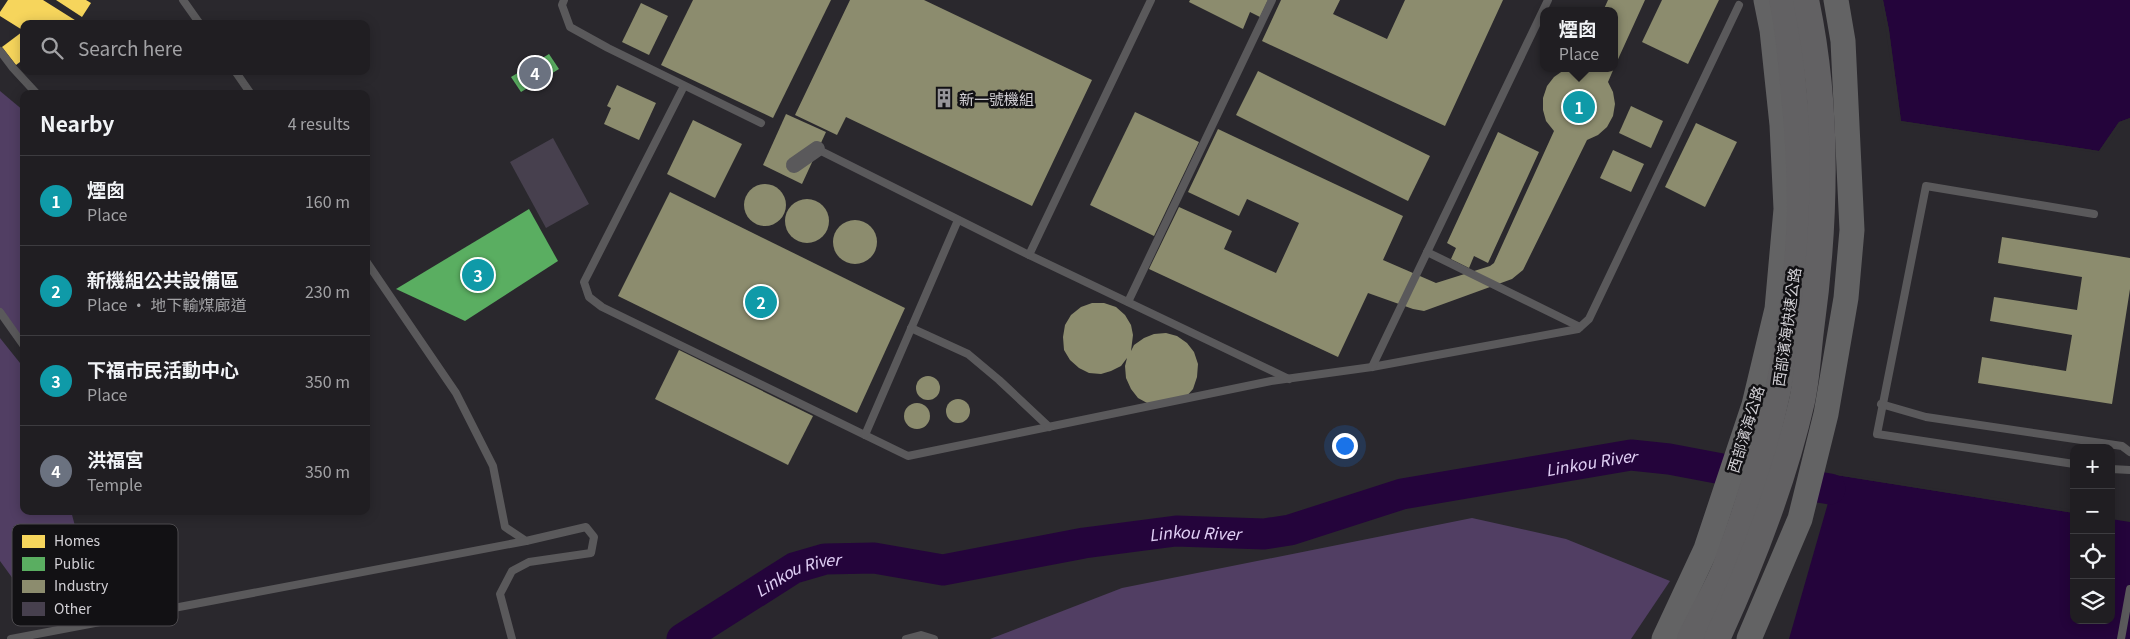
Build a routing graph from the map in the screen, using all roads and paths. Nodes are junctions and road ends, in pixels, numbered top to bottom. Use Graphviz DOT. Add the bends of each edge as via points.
graph roads {
  1 [pos="183,0"];
  2 [pos="564,0"];
  3 [pos="1151,0"];
  4 [pos="1272,0"];
  5 [pos="1766,0"];
  6 [pos="1782,0"];
  7 [pos="1806,0"];
  8 [pos="1836,0"];
  9 [pos="1739,5"];
  10 [pos="1540,17"];
  11 [pos="197,20"];
  12 [pos="0,52"];
  13 [pos="238,75"];
  14 [pos="684,86"];
  15 [pos="33,90"];
  16 [pos="248,90"];
  17 [pos="761,123"];
  18 [pos="817,149"];
  19 [pos="794,165"];
  20 [pos="2094,214"];
  21 [pos="958,220"];
  22 [pos="1427,252"];
  23 [pos="1029,255"];
  24 [pos="370,267"];
  25 [pos="1128,302"];
  26 [pos="0,312"];
  27 [pos="1580,327"];
  28 [pos="911,328"];
  29 [pos="20,340"];
  30 [pos="1372,367"];
  31 [pos="1289,379"];
  32 [pos="1882,404"];
  33 [pos="1050,427"];
  34 [pos="865,435"];
  35 [pos="2130,452"];
  36 [pos="2070,463"];
  37 [pos="2115,469"];
  38 [pos="2130,470"];
  39 [pos="526,541"];
  40 [pos="2130,588"];
  41 [pos="178,607"];
  42 [pos="79,626"];
  43 [pos="11,639"];
  44 [pos="512,639"];
  45 [pos="906,639"];
  46 [pos="934,639"];
  47 [pos="1664,639"];
  48 [pos="1690,639"];
  49 [pos="1717,639"];
  50 [pos="1749,639"];
  51 [pos="2122,639"];
  1 -- 11 [label="lane"];
  2 -- 14 [label="lane" via="562,5 570,27"];
  3 -- 23 [label="lane"];
  4 -- 25 [label="lane"];
  5 -- 47 [label="main road, 西部濱海公路" via="1782,126 1786,209 1777,308 1754,405 1706,549"];
  6 -- 48 [label="highway, 西部濱海快速公路" via="1797,132 1800,210 1793,303 1776,398 1752,488 1724,569"];
  7 -- 49 [label="highway, 西部濱海快速公路" via="1820,97 1824,198 1802,400 1776,494 1747,575"];
  8 -- 50 [label="main road" via="1843,41 1852,230 1846,298 1826,414 1800,519"];
  9 -- 27 [label="lane" via="1589,318"];
  10 -- 22 [label="lane"];
  12 -- 15 [label="lane"];
  13 -- 16 [label="lane"];
  14 -- 17 [label="lane"];
  14 -- 34 [label="lane" via="584,282 589,297 602,307"];
  18 -- 19 [label="street"];
  18 -- 21 [label="lane"];
  20 -- 32 [label="lane" via="1926,186"];
  21 -- 23 [label="lane"];
  21 -- 28 [label="lane"];
  22 -- 27 [label="lane"];
  22 -- 30 [label="lane"];
  23 -- 25 [label="lane"];
  24 -- 39 [label="lane" via="456,393 493,466 505,527"];
  25 -- 31 [label="lane"];
  26 -- 29 [label="lane"];
  27 -- 30 [label="lane"];
  28 -- 33 [label="lane" via="968,354"];
  28 -- 34 [label="lane"];
  30 -- 31 [label="lane"];
  31 -- 33 [label="lane"];
  32 -- 35 [label="lane" via="1926,417 2122,446"];
  32 -- 36 [label="lane" via="1877,434"];
  33 -- 34 [label="lane" via="908,456"];
  37 -- 38 [label="lane"];
  39 -- 41 [label="lane"];
  39 -- 44 [label="lane" via="586,527 594,538 591,553 529,562 512,571 500,594"];
  40 -- 51 [label="lane"];
  42 -- 43 [label="lane"];
  45 -- 46 [label="lane" via="921,635"];
}
